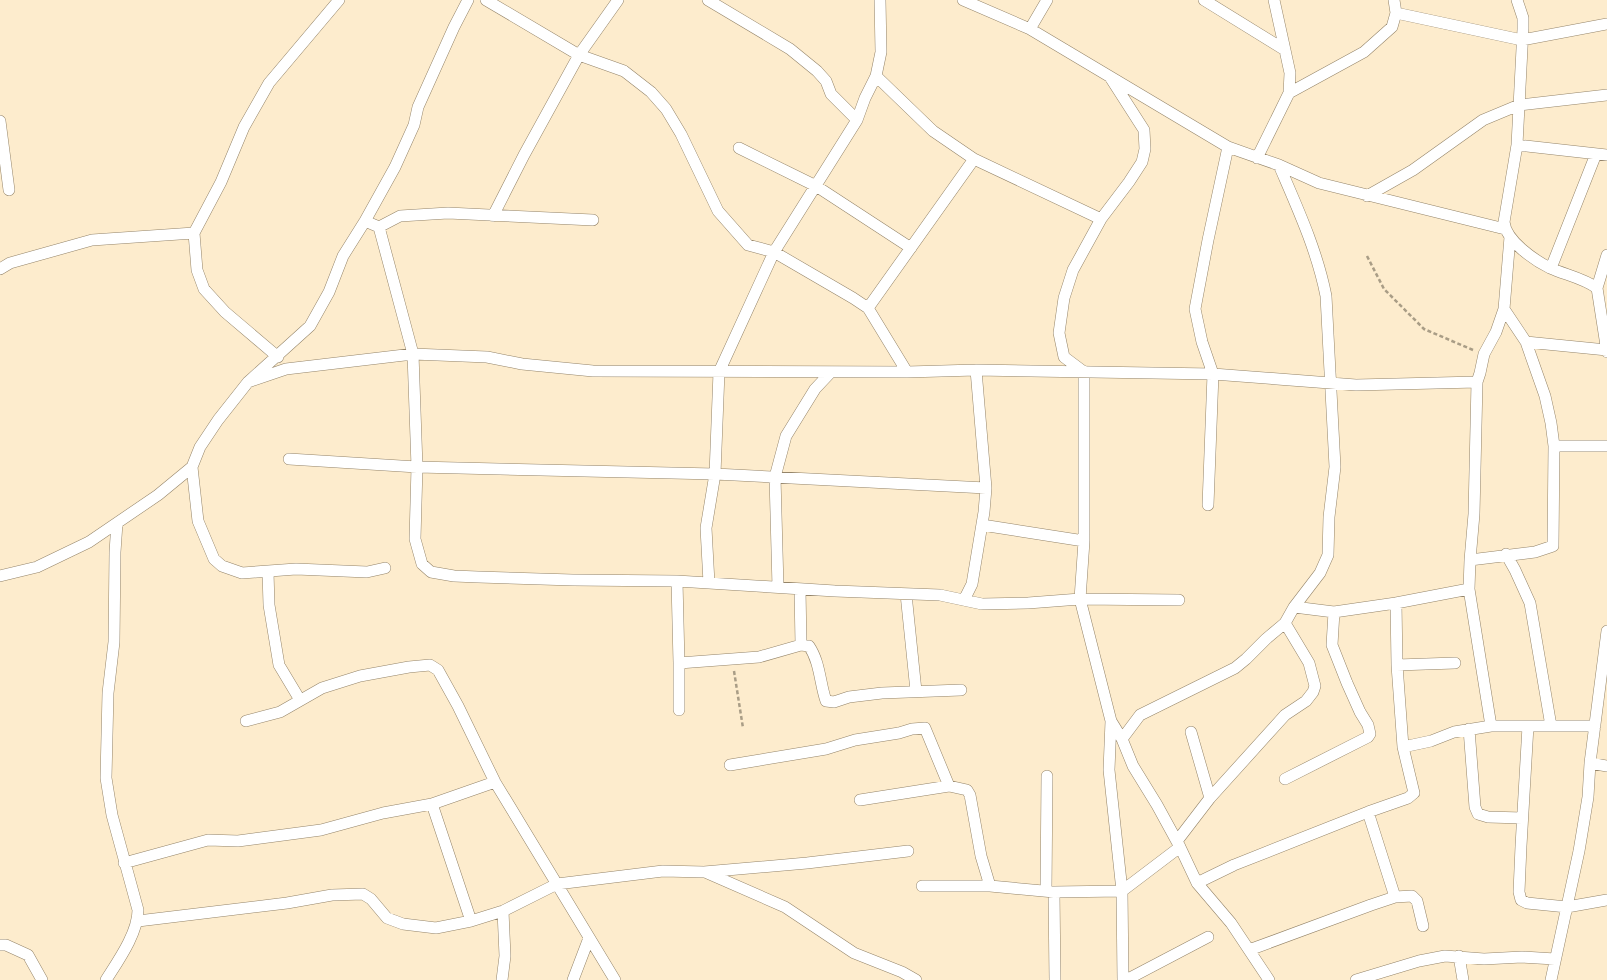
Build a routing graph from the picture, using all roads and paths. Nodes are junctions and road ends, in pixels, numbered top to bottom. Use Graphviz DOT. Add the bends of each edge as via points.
graph roads {
  1 [pos="339,0"];
  2 [pos="468,0"];
  3 [pos="486,0"];
  4 [pos="618,0"];
  5 [pos="708,0"];
  6 [pos="880,0"];
  7 [pos="963,0"];
  8 [pos="1047,0"];
  9 [pos="1204,0"];
  10 [pos="1274,0"];
  11 [pos="1394,0"];
  12 [pos="1518,0"];
  13 [pos="1396,12"];
  14 [pos="1607,24"];
  15 [pos="1030,29"];
  16 [pos="1522,40"];
  17 [pos="1285,50"];
  18 [pos="579,55"];
  19 [pos="876,76"];
  20 [pos="1110,77"];
  21 [pos="1289,93"];
  22 [pos="1607,95"];
  23 [pos="1519,105"];
  24 [pos="857,120"];
  25 [pos="0,121"];
  26 [pos="1517,145"];
  27 [pos="1228,147"];
  28 [pos="740,148"];
  29 [pos="1601,154"];
  30 [pos="1257,158"];
  31 [pos="974,159"];
  32 [pos="1279,164"];
  33 [pos="816,186"];
  34 [pos="9,190"];
  35 [pos="1367,196"];
  36 [pos="493,216"];
  37 [pos="1100,219"];
  38 [pos="593,220"];
  39 [pos="365,221"];
  40 [pos="379,227"];
  41 [pos="194,233"];
  42 [pos="1507,233"];
  43 [pos="911,248"];
  44 [pos="774,252"];
  45 [pos="1607,255"];
  46 [pos="1367,256"];
  47 [pos="1551,268"];
  48 [pos="0,269"];
  49 [pos="1597,288"];
  50 [pos="868,308"];
  51 [pos="1504,309"];
  52 [pos="1526,342"];
  53 [pos="1607,351"];
  54 [pos="413,354"];
  55 [pos="1484,354"];
  56 [pos="278,357"];
  57 [pos="976,370"];
  58 [pos="719,372"];
  59 [pos="831,372"];
  60 [pos="907,372"];
  61 [pos="1084,372"];
  62 [pos="1213,374"];
  63 [pos="248,382"];
  64 [pos="1477,382"];
  65 [pos="1330,383"];
  66 [pos="1554,446"];
  67 [pos="1607,446"];
  68 [pos="289,459"];
  69 [pos="192,466"];
  70 [pos="417,467"];
  71 [pos="715,474"];
  72 [pos="775,477"];
  73 [pos="986,488"];
  74 [pos="1208,504"];
  75 [pos="117,523"];
  76 [pos="982,525"];
  77 [pos="1084,541"];
  78 [pos="1506,554"];
  79 [pos="1470,560"];
  80 [pos="385,568"];
  81 [pos="268,572"];
  82 [pos="0,576"];
  83 [pos="677,581"];
  84 [pos="708,582"];
  85 [pos="778,587"];
  86 [pos="800,588"];
  87 [pos="1469,590"];
  88 [pos="906,594"];
  89 [pos="1080,599"];
  90 [pos="964,600"];
  91 [pos="1179,600"];
  92 [pos="1396,603"];
  93 [pos="1294,607"];
  94 [pos="1334,612"];
  95 [pos="1285,623"];
  96 [pos="1607,631"];
  97 [pos="801,645"];
  98 [pos="732,659"];
  99 [pos="680,664"];
  100 [pos="1455,664"];
  101 [pos="1397,665"];
  102 [pos="961,690"];
  103 [pos="916,691"];
  104 [pos="1603,696"];
  105 [pos="300,700"];
  106 [pos="679,710"];
  107 [pos="246,721"];
  108 [pos="1111,721"];
  109 [pos="1491,726"];
  110 [pos="1528,726"];
  111 [pos="1552,726"];
  112 [pos="1595,726"];
  113 [pos="744,728"];
  114 [pos="1469,729"];
  115 [pos="1191,732"];
  116 [pos="1122,739"];
  117 [pos="1403,747"];
  118 [pos="1590,764"];
  119 [pos="730,765"];
  120 [pos="1607,766"];
  121 [pos="1047,776"];
  122 [pos="1285,780"];
  123 [pos="495,782"];
  124 [pos="949,786"];
  125 [pos="1210,798"];
  126 [pos="860,800"];
  127 [pos="432,804"];
  128 [pos="1368,812"];
  129 [pos="1522,818"];
  130 [pos="1178,844"];
  131 [pos="908,851"];
  132 [pos="124,863"];
  133 [pos="704,872"];
  134 [pos="1197,883"];
  135 [pos="557,884"];
  136 [pos="922,886"];
  137 [pos="990,886"];
  138 [pos="1122,891"];
  139 [pos="1050,892"];
  140 [pos="1395,897"];
  141 [pos="1607,900"];
  142 [pos="1567,907"];
  143 [pos="503,911"];
  144 [pos="138,921"];
  145 [pos="471,921"];
  146 [pos="1423,926"];
  147 [pos="1208,937"];
  148 [pos="589,938"];
  149 [pos="0,945"];
  150 [pos="1249,950"];
  151 [pos="1459,956"];
  152 [pos="1555,959"];
  153 [pos="42,980"];
  154 [pos="106,980"];
  155 [pos="502,980"];
  156 [pos="573,980"];
  157 [pos="615,980"];
  158 [pos="916,980"];
  159 [pos="1055,980"];
  160 [pos="1124,980"];
  161 [pos="1269,980"];
  162 [pos="1356,980"];
  163 [pos="1464,980"];
  164 [pos="1550,980"];
  1 -- 41 [label="street" via="269,83 244,127 222,182"];
  2 -- 39 [label="street" via="418,107 414,125 395,167"];
  3 -- 18 [label="street"];
  4 -- 18 [label="street"];
  5 -- 24 [label="street" via="790,49 817,70 831,94"];
  6 -- 19 [label="street" via="881,52"];
  7 -- 15 [label="street"];
  8 -- 15 [label="street"];
  9 -- 17 [label="street"];
  10 -- 17 [label="street"];
  11 -- 13 [label="street"];
  12 -- 16 [label="street" via="1523,18"];
  13 -- 16 [label="street"];
  13 -- 21 [label="street" via="1392,28 1364,52"];
  14 -- 16 [label="street"];
  15 -- 20 [label="street"];
  16 -- 23 [label="street"];
  17 -- 21 [label="street" via="1290,73"];
  18 -- 36 [label="street"];
  18 -- 44 [label="street" via="624,71 651,92 681,134 718,211 748,245"];
  19 -- 24 [label="street"];
  19 -- 31 [label="street" via="933,131"];
  20 -- 27 [label="street"];
  20 -- 37 [label="street" via="1144,130 1145,149 1142,162"];
  21 -- 30 [label="street"];
  22 -- 23 [label="street"];
  23 -- 26 [label="street"];
  23 -- 35 [label="street" via="1483,120 1413,170"];
  24 -- 33 [label="street"];
  25 -- 34 [label="street"];
  26 -- 29 [label="street"];
  26 -- 42 [label="street" via="1505,217"];
  27 -- 30 [label="street"];
  27 -- 62 [label="street" via="1195,309"];
  28 -- 33 [label="street"];
  29 -- 47 [label="street"];
  30 -- 32 [label="street"];
  31 -- 37 [label="street"];
  31 -- 43 [label="street"];
  32 -- 35 [label="street" via="1319,183"];
  32 -- 65 [label="street" via="1322,277 1326,296"];
  33 -- 43 [label="street"];
  33 -- 44 [label="street"];
  35 -- 42 [label="street"];
  36 -- 38 [label="street"];
  36 -- 40 [label="street" via="448,213 400,216"];
  37 -- 61 [label="street" via="1073,270 1064,298 1059,333 1064,357"];
  39 -- 40 [label="street"];
  39 -- 56 [label="street" via="343,256 329,292 310,326"];
  40 -- 54 [label="street"];
  41 -- 48 [label="street" via="92,240 10,263"];
  41 -- 56 [label="street" via="197,270 204,288 225,312"];
  42 -- 47 [label="street" via="1532,257"];
  42 -- 51 [label="street"];
  43 -- 50 [label="street"];
  44 -- 50 [label="street"];
  44 -- 58 [label="street"];
  45 -- 49 [label="street"];
  46 -- 55 [label="path" via="1384,289 1424,329"];
  47 -- 49 [label="street"];
  49 -- 53 [label="street"];
  50 -- 60 [label="street"];
  51 -- 52 [label="street"];
  51 -- 55 [label="street"];
  52 -- 53 [label="street"];
  52 -- 66 [label="street" via="1545,396"];
  54 -- 58 [label="street" via="487,357 593,371"];
  54 -- 63 [label="street" via="286,369"];
  54 -- 70 [label="street"];
  55 -- 64 [label="street"];
  56 -- 63 [label="street"];
  57 -- 60 [label="street"];
  57 -- 61 [label="street"];
  57 -- 73 [label="street"];
  58 -- 59 [label="street"];
  58 -- 71 [label="street"];
  59 -- 60 [label="street"];
  59 -- 72 [label="street" via="815,389 786,436"];
  61 -- 62 [label="street"];
  61 -- 77 [label="street"];
  62 -- 65 [label="street"];
  62 -- 74 [label="street"];
  63 -- 69 [label="street" via="200,447"];
  64 -- 65 [label="street" via="1356,386"];
  64 -- 79 [label="street"];
  65 -- 93 [label="street" via="1335,467 1328,555 1320,572"];
  66 -- 67 [label="street"];
  66 -- 78 [label="street" via="1553,546 1535,552"];
  68 -- 70 [label="street"];
  69 -- 75 [label="street" via="158,495"];
  69 -- 81 [label="street" via="198,520 214,559 242,574"];
  70 -- 71 [label="street"];
  70 -- 83 [label="street" via="415,540 422,564 431,572 470,577"];
  71 -- 72 [label="street"];
  71 -- 84 [label="street" via="706,528"];
  72 -- 73 [label="street"];
  72 -- 85 [label="street"];
  73 -- 76 [label="street"];
  75 -- 82 [label="street" via="89,542 37,567"];
  75 -- 132 [label="street" via="106,778"];
  76 -- 77 [label="street"];
  76 -- 90 [label="street" via="972,584"];
  77 -- 89 [label="street"];
  78 -- 79 [label="street"];
  78 -- 111 [label="street" via="1530,603"];
  79 -- 87 [label="street"];
  80 -- 81 [label="street" via="367,572 296,569"];
  81 -- 105 [label="street" via="269,605 280,665"];
  83 -- 84 [label="street"];
  83 -- 99 [label="street"];
  84 -- 85 [label="street"];
  85 -- 86 [label="street"];
  86 -- 88 [label="street"];
  86 -- 97 [label="street"];
  87 -- 92 [label="street"];
  87 -- 109 [label="street"];
  88 -- 90 [label="street" via="940,595"];
  88 -- 103 [label="street"];
  89 -- 90 [label="street" via="1002,604"];
  89 -- 91 [label="street"];
  89 -- 108 [label="street"];
  92 -- 94 [label="street"];
  92 -- 101 [label="street"];
  93 -- 94 [label="street"];
  93 -- 95 [label="street"];
  94 -- 122 [label="street" via="1332,645 1370,734"];
  95 -- 116 [label="street" via="1234,668 1140,715"];
  95 -- 125 [label="street" via="1309,663 1314,692 1285,714"];
  96 -- 104 [label="street"];
  97 -- 98 [label="street" via="759,657"];
  97 -- 103 [label="street" via="809,646 814,654 826,701"];
  98 -- 99 [label="street"];
  98 -- 113 [label="path"];
  99 -- 106 [label="street"];
  100 -- 101 [label="street"];
  101 -- 117 [label="street"];
  102 -- 103 [label="street"];
  104 -- 112 [label="street"];
  105 -- 107 [label="street" via="280,712"];
  105 -- 123 [label="street" via="322,688 360,676 430,665 438,670 458,706"];
  108 -- 116 [label="street"];
  108 -- 138 [label="street" via="1108,770"];
  109 -- 110 [label="street"];
  109 -- 114 [label="street"];
  110 -- 111 [label="street"];
  110 -- 129 [label="street"];
  111 -- 112 [label="street"];
  112 -- 118 [label="street"];
  114 -- 117 [label="street"];
  114 -- 129 [label="street" via="1478,814"];
  115 -- 125 [label="street"];
  116 -- 130 [label="street" via="1133,766"];
  117 -- 128 [label="street" via="1414,793"];
  118 -- 120 [label="street"];
  118 -- 142 [label="street" via="1588,797"];
  119 -- 124 [label="street" via="925,728"];
  121 -- 139 [label="street"];
  123 -- 127 [label="street"];
  123 -- 135 [label="street"];
  124 -- 126 [label="street"];
  124 -- 137 [label="street" via="967,790 970,795"];
  125 -- 130 [label="street"];
  127 -- 132 [label="street" via="383,812 321,830 238,841 208,840"];
  127 -- 145 [label="street"];
  128 -- 134 [label="street"];
  128 -- 140 [label="street"];
  129 -- 142 [label="street" via="1521,900"];
  130 -- 134 [label="street"];
  130 -- 138 [label="street"];
  131 -- 133 [label="street"];
  132 -- 144 [label="street" via="138,910"];
  133 -- 135 [label="street" via="663,871"];
  133 -- 158 [label="street" via="785,907 854,953"];
  134 -- 150 [label="street"];
  135 -- 143 [label="street"];
  135 -- 148 [label="street"];
  136 -- 137 [label="street"];
  137 -- 139 [label="street"];
  138 -- 139 [label="street"];
  138 -- 160 [label="street"];
  139 -- 159 [label="street"];
  140 -- 146 [label="street" via="1412,896 1417,901"];
  140 -- 150 [label="street"];
  141 -- 142 [label="street"];
  142 -- 152 [label="street"];
  143 -- 145 [label="street"];
  143 -- 155 [label="street" via="506,956"];
  144 -- 145 [label="street" via="332,895 362,894 371,899 387,918 403,924 436,928"];
  144 -- 154 [label="street"];
  147 -- 160 [label="street"];
  148 -- 156 [label="street"];
  148 -- 157 [label="street"];
  149 -- 153 [label="street" via="28,955"];
  150 -- 161 [label="street"];
  151 -- 152 [label="street"];
  151 -- 162 [label="street" via="1419,961"];
  151 -- 163 [label="street"];
  152 -- 164 [label="street"];
}
